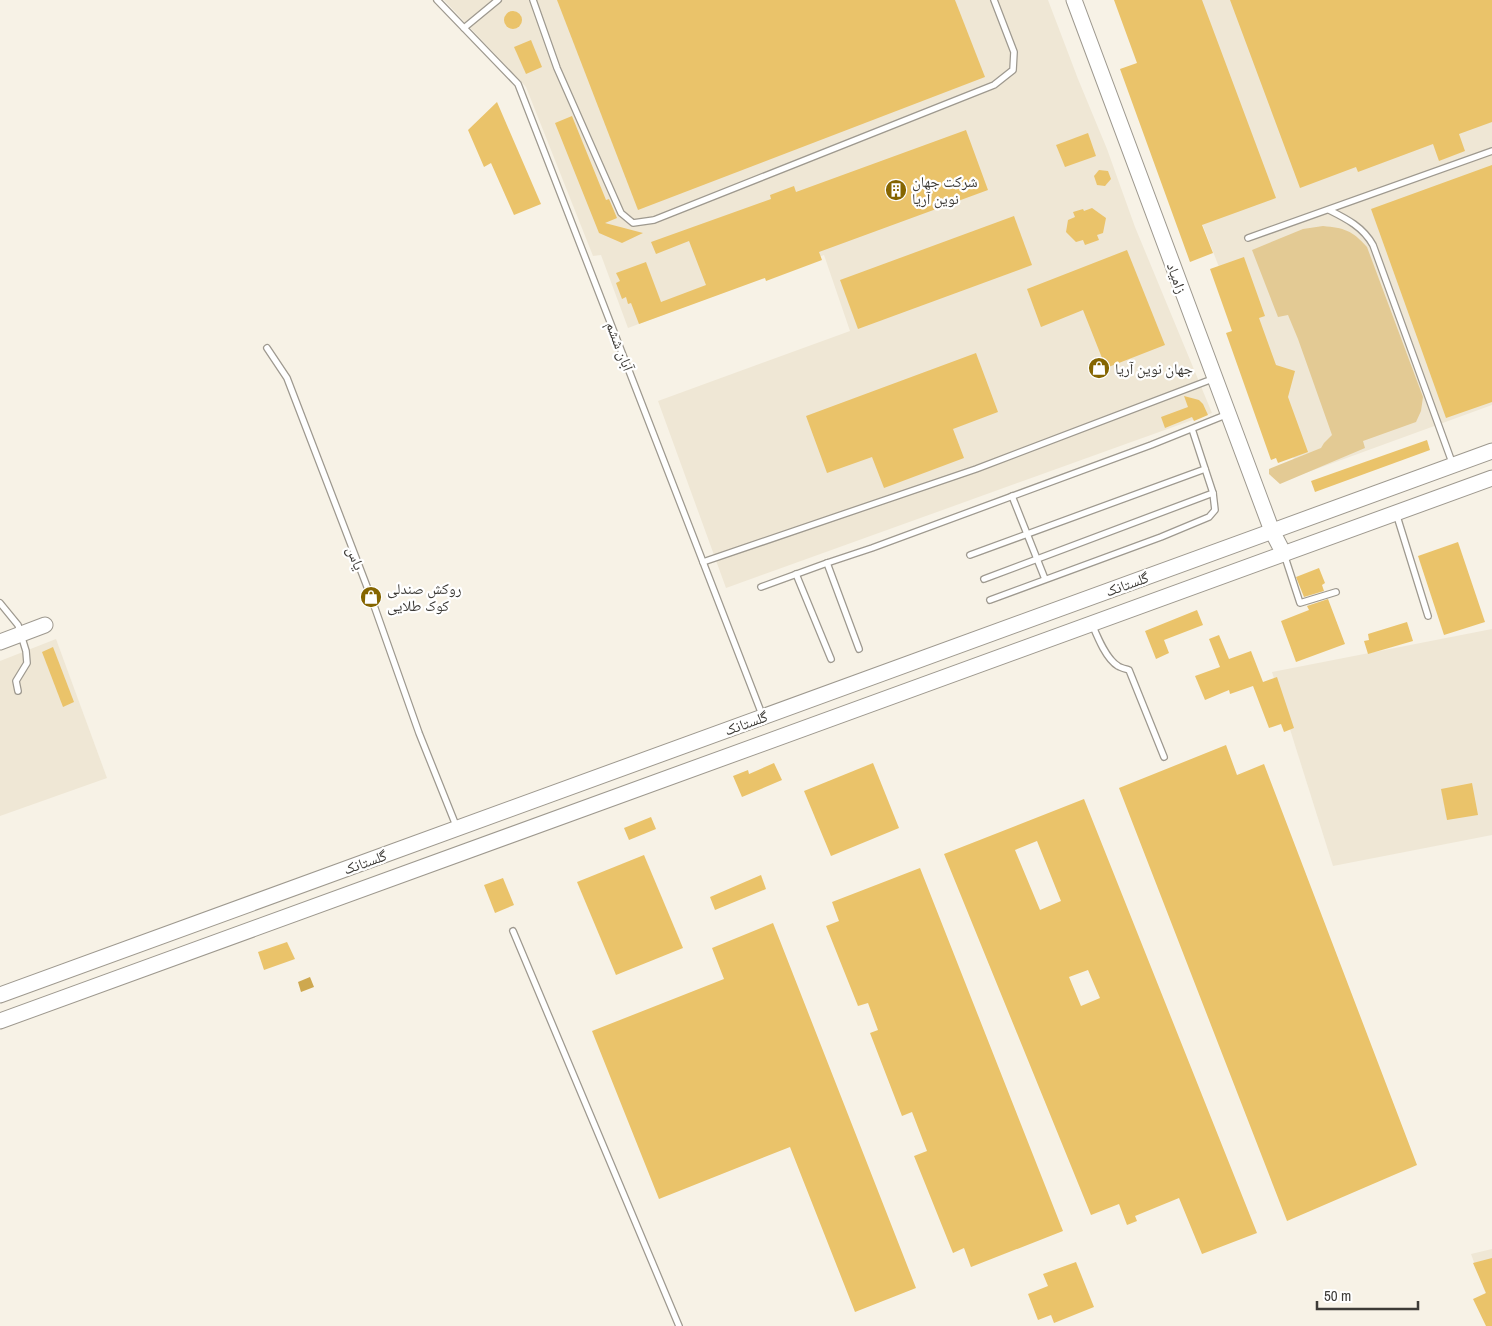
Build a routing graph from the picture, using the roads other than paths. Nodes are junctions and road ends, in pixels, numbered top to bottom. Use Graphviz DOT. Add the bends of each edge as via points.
graph roads {
  1 [pos="437,0"];
  2 [pos="498,0"];
  3 [pos="533,0"];
  4 [pos="994,0"];
  5 [pos="1074,0"];
  6 [pos="464,28"];
  7 [pos="1492,151"];
  8 [pos="1329,210"];
  9 [pos="1248,238"];
  10 [pos="268,348"];
  11 [pos="1215,378"];
  12 [pos="1228,414"];
  13 [pos="1192,429"];
  14 [pos="1492,451"];
  15 [pos="1453,465"];
  16 [pos="1205,469"];
  17 [pos="1492,478"];
  18 [pos="1213,492"];
  19 [pos="1012,496"];
  20 [pos="1396,513"];
  21 [pos="1272,531"];
  22 [pos="1027,534"];
  23 [pos="1284,554"];
  24 [pos="970,555"];
  25 [pos="1038,560"];
  26 [pos="703,562"];
  27 [pos="827,562"];
  28 [pos="796,574"];
  29 [pos="984,579"];
  30 [pos="1045,579"];
  31 [pos="761,587"];
  32 [pos="1336,592"];
  33 [pos="990,600"];
  34 [pos="0,604"];
  35 [pos="1428,616"];
  36 [pos="1092,624"];
  37 [pos="45,625"];
  38 [pos="19,635"];
  39 [pos="0,642"];
  40 [pos="859,649"];
  41 [pos="832,660"];
  42 [pos="18,691"];
  43 [pos="763,717"];
  44 [pos="1164,757"];
  45 [pos="457,828"];
  46 [pos="513,931"];
  47 [pos="0,995"];
  48 [pos="0,1021"];
  49 [pos="679,1326"];
  1 -- 6 [label="lane, آبان ششم"];
  2 -- 6 [label="lane"];
  3 -- 4 [label="lane" via="557,68 621,213 633,223 654,220 994,85 1013,70 1014,52"];
  5 -- 11 [label="street, زامیاد"];
  6 -- 26 [label="lane, آبان ششم" via="518,84"];
  7 -- 8 [label="lane"];
  8 -- 9 [label="lane"];
  8 -- 15 [label="lane" via="1352,222 1374,245"];
  10 -- 45 [label="lane, یاس" via="289,385"];
  11 -- 12 [label="street, زامیاد"];
  11 -- 26 [label="lane" via="976,469"];
  12 -- 13 [label="lane"];
  12 -- 21 [label="street, زامیاد"];
  13 -- 16 [label="lane"];
  13 -- 19 [label="lane"];
  14 -- 15 [label="street, گلستانک"];
  15 -- 21 [label="street, گلستانک"];
  16 -- 18 [label="lane"];
  16 -- 22 [label="lane"];
  17 -- 20 [label="street, گلستانک"];
  18 -- 25 [label="lane"];
  18 -- 30 [label="lane" via="1215,510 1209,517"];
  19 -- 22 [label="lane"];
  19 -- 27 [label="lane"];
  20 -- 23 [label="street, گلستانک"];
  20 -- 35 [label="lane"];
  21 -- 23 [label="street, زامیاد"];
  21 -- 43 [label="street, گلستانک"];
  22 -- 24 [label="lane"];
  22 -- 25 [label="lane"];
  23 -- 32 [label="lane" via="1300,603"];
  23 -- 36 [label="street, گلستانک"];
  25 -- 29 [label="lane"];
  25 -- 30 [label="lane"];
  26 -- 43 [label="lane, آبان ششم"];
  27 -- 28 [label="lane"];
  27 -- 40 [label="lane"];
  28 -- 31 [label="lane"];
  28 -- 41 [label="lane"];
  30 -- 33 [label="lane"];
  34 -- 38 [label="lane" via="18,625"];
  36 -- 44 [label="lane" via="1106,653 1117,666 1129,670"];
  36 -- 48 [label="street, گلستانک"];
  37 -- 38 [label="street"];
  38 -- 39 [label="street"];
  38 -- 42 [label="lane" via="27,663 16,681"];
  43 -- 45 [label="street, گلستانک"];
  45 -- 47 [label="street, گلستانک"];
  46 -- 49 [label="lane"];
}
